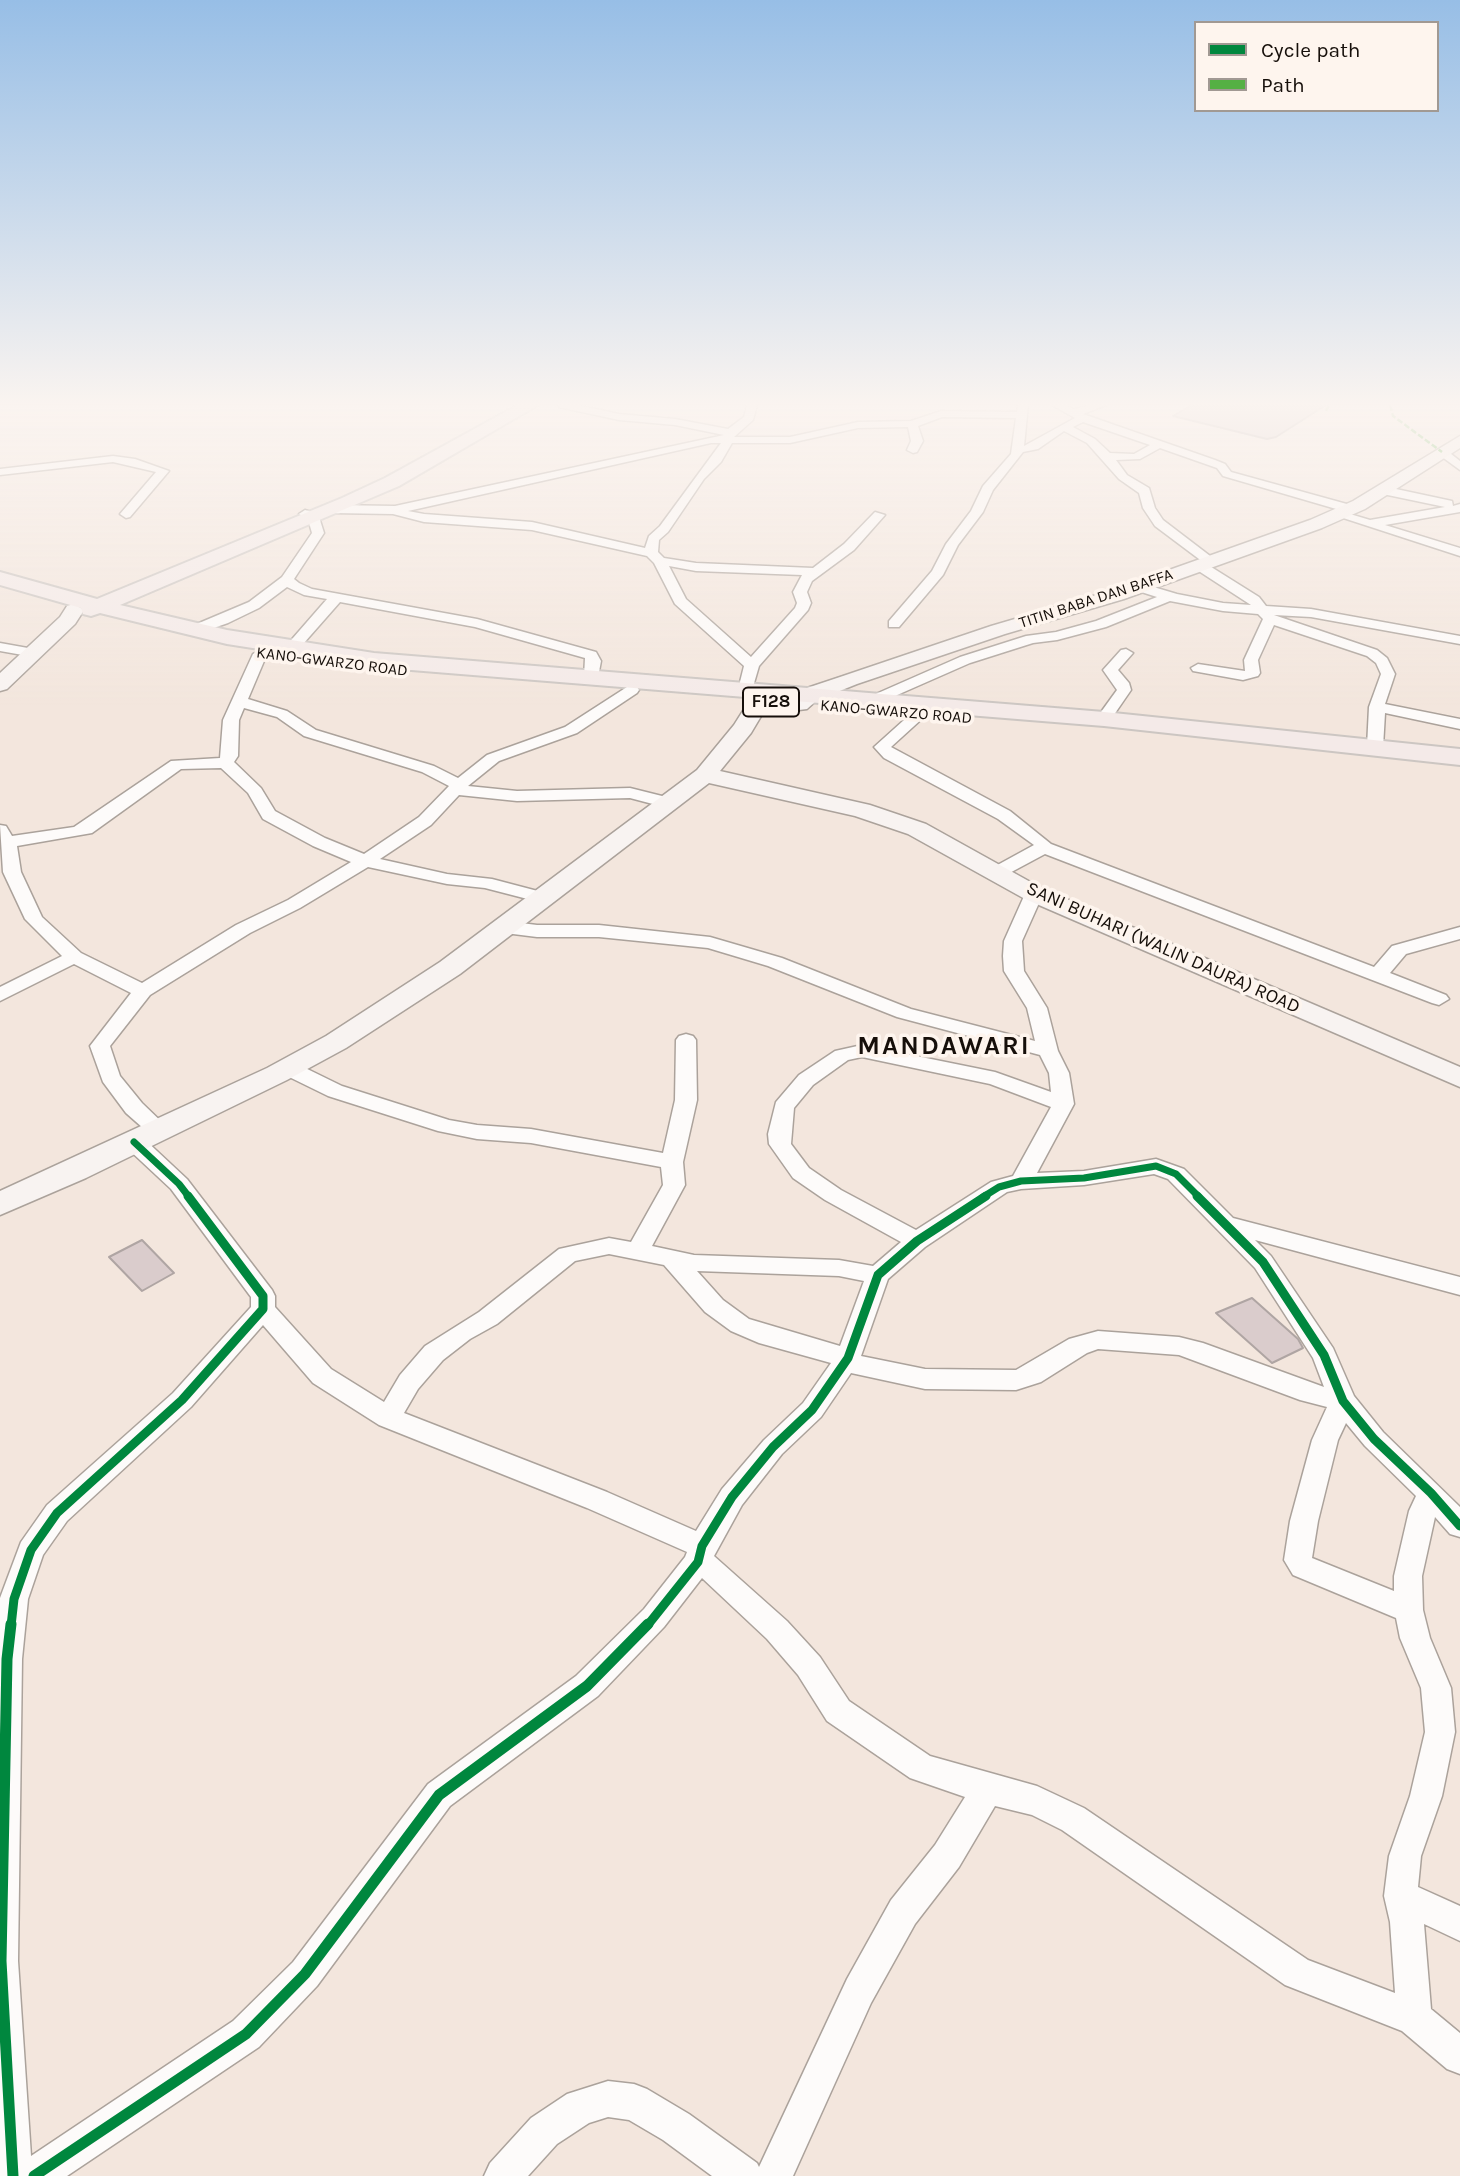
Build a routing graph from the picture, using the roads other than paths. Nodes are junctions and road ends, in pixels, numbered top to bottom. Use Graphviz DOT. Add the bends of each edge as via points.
graph roads {
  1 [pos="132,507"];
  2 [pos="329,507"];
  3 [pos="333,507"];
  4 [pos="410,507"];
  5 [pos="680,507"];
  6 [pos="979,507"];
  7 [pos="1149,507"];
  8 [pos="1328,507"];
  9 [pos="1355,507"];
  10 [pos="1460,507"];
  11 [pos="395,510"];
  12 [pos="1345,512"];
  13 [pos="317,513"];
  14 [pos="126,514"];
  15 [pos="879,515"];
  16 [pos="1372,524"];
  17 [pos="1460,551"];
  18 [pos="655,557"];
  19 [pos="1205,563"];
  20 [pos="816,572"];
  21 [pos="0,578"];
  22 [pos="287,580"];
  23 [pos="1140,587"];
  24 [pos="0,591"];
  25 [pos="1170,596"];
  26 [pos="337,597"];
  27 [pos="82,610"];
  28 [pos="1267,615"];
  29 [pos="894,624"];
  30 [pos="197,629"];
  31 [pos="1460,640"];
  32 [pos="0,647"];
  33 [pos="290,649"];
  34 [pos="34,653"];
  35 [pos="1126,653"];
  36 [pos="260,654"];
  37 [pos="752,665"];
  38 [pos="1198,668"];
  39 [pos="590,677"];
  40 [pos="0,685"];
  41 [pos="632,690"];
  42 [pos="757,694"];
  43 [pos="804,699"];
  44 [pos="874,700"];
  45 [pos="240,702"];
  46 [pos="1377,707"];
  47 [pos="919,714"];
  48 [pos="1104,719"];
  49 [pos="1460,724"];
  50 [pos="1227,738"];
  51 [pos="1375,747"];
  52 [pos="1460,757"];
  53 [pos="225,763"];
  54 [pos="1460,768"];
  55 [pos="705,775"];
  56 [pos="457,787"];
  57 [pos="668,803"];
  58 [pos="3,836"];
  59 [pos="1043,847"];
  60 [pos="364,861"];
  61 [pos="998,872"];
  62 [pos="6,874"];
  63 [pos="1034,894"];
  64 [pos="543,898"];
  65 [pos="505,926"];
  66 [pos="1460,933"];
  67 [pos="74,957"];
  68 [pos="1379,974"];
  69 [pos="143,991"];
  70 [pos="0,995"];
  71 [pos="1439,999"];
  72 [pos="686,1040"];
  73 [pos="1048,1051"];
  74 [pos="288,1068"];
  75 [pos="1460,1078"];
  76 [pos="1063,1104"];
  77 [pos="147,1136"];
  78 [pos="672,1162"];
  79 [pos="1021,1181"];
  80 [pos="0,1204"];
  81 [pos="1226,1224"];
  82 [pos="917,1241"];
  83 [pos="638,1250"];
  84 [pos="672,1259"];
  85 [pos="878,1275"];
  86 [pos="1460,1286"];
  87 [pos="262,1309"];
  88 [pos="847,1360"];
  89 [pos="1343,1401"];
  90 [pos="388,1418"];
  91 [pos="1431,1493"];
  92 [pos="1460,1526"];
  93 [pos="700,1554"];
  94 [pos="1409,1610"];
  95 [pos="987,1790"];
  96 [pos="1401,1896"];
  97 [pos="1460,1924"];
  98 [pos="1414,2018"];
  99 [pos="1460,2056"];
  100 [pos="13,2176"];
  101 [pos="34,2176"];
  102 [pos="503,2176"];
  103 [pos="744,2176"];
  104 [pos="774,2176"];
  1 -- 14 [label="street"];
  2 -- 13 [label="main road"];
  3 -- 13 [label="main road"];
  4 -- 11 [label="street"];
  5 -- 18 [label="street" via="653,539"];
  6 -- 29 [label="street" via="938,572"];
  7 -- 19 [label="street" via="1159,523"];
  8 -- 12 [label="street"];
  9 -- 12 [label="street, TITIN BABA DAN BAFFA"];
  10 -- 16 [label="street"];
  11 -- 13 [label="street"];
  11 -- 18 [label="street" via="424,518 566,532"];
  12 -- 16 [label="street"];
  12 -- 19 [label="street, TITIN BABA DAN BAFFA"];
  13 -- 22 [label="street" via="318,533"];
  13 -- 27 [label="main road"];
  15 -- 20 [label="street" via="849,547"];
  16 -- 17 [label="street"];
  18 -- 20 [label="street" via="696,567"];
  18 -- 37 [label="street" via="680,601"];
  19 -- 23 [label="street, TITIN BABA DAN BAFFA"];
  19 -- 28 [label="street"];
  20 -- 37 [label="street" via="802,585 801,610"];
  21 -- 27 [label="main road, F128"];
  22 -- 26 [label="street" via="309,593"];
  22 -- 30 [label="street" via="254,605"];
  23 -- 25 [label="street"];
  23 -- 43 [label="street, TITIN BABA DAN BAFFA" via="998,630"];
  24 -- 27 [label="main road, F128"];
  25 -- 28 [label="street"];
  25 -- 44 [label="street" via="1101,624 965,660"];
  26 -- 33 [label="street"];
  26 -- 39 [label="street" via="477,623 591,655"];
  27 -- 30 [label="main road, KANO-GWARZO ROAD / F128"];
  27 -- 34 [label="street"];
  27 -- 36 [label="main road, KANO-GWARZO ROAD / F128"];
  28 -- 31 [label="street" via="1332,616"];
  28 -- 38 [label="street" via="1251,660 1253,674"];
  28 -- 46 [label="street" via="1351,644 1382,661 1388,674"];
  30 -- 33 [label="main road, KANO-GWARZO ROAD / F128"];
  32 -- 34 [label="street"];
  33 -- 39 [label="main road, KANO-GWARZO ROAD / F128" via="387,662"];
  34 -- 40 [label="street"];
  35 -- 48 [label="street" via="1111,670 1124,690"];
  36 -- 41 [label="main road, KANO-GWARZO ROAD / F128" via="367,669"];
  36 -- 45 [label="street"];
  37 -- 42 [label="street"];
  39 -- 42 [label="main road, KANO-GWARZO ROAD / F128"];
  41 -- 42 [label="main road, KANO-GWARZO ROAD / F128"];
  41 -- 56 [label="street" via="570,730 493,758"];
  42 -- 43 [label="main road, KANO-GWARZO ROAD / F128"];
  42 -- 55 [label="street" via="720,759"];
  43 -- 44 [label="main road, KANO-GWARZO ROAD / F128"];
  43 -- 47 [label="main road, KANO-GWARZO ROAD / F128"];
  44 -- 48 [label="main road, KANO-GWARZO ROAD / F128"];
  45 -- 53 [label="street" via="231,720 230,756"];
  45 -- 56 [label="street" via="275,711 310,733 428,769"];
  46 -- 49 [label="street"];
  46 -- 51 [label="street"];
  47 -- 50 [label="main road, KANO-GWARZO ROAD / F128"];
  47 -- 59 [label="street" via="882,747 1004,815"];
  48 -- 50 [label="main road, KANO-GWARZO ROAD / F128"];
  50 -- 51 [label="main road, KANO-GWARZO ROAD / F128"];
  50 -- 54 [label="main road, KANO-GWARZO ROAD / F128"];
  51 -- 52 [label="main road, KANO-GWARZO ROAD / F128"];
  53 -- 58 [label="street" via="177,764 77,832"];
  53 -- 60 [label="street" via="255,790 270,815"];
  55 -- 57 [label="street"];
  55 -- 61 [label="street, SANI BUHARI (WALIN DAURA) ROAD" via="862,810 917,829"];
  56 -- 57 [label="street" via="517,796 629,793"];
  56 -- 60 [label="street" via="425,821"];
  57 -- 64 [label="street"];
  58 -- 62 [label="street"];
  59 -- 61 [label="street"];
  59 -- 68 [label="street"];
  60 -- 64 [label="street"];
  60 -- 69 [label="street"];
  61 -- 63 [label="street, SANI BUHARI (WALIN DAURA) ROAD"];
  62 -- 67 [label="street" via="34,919"];
  63 -- 73 [label="street" via="1013,941 1012,956 1014,971 1035,1002"];
  63 -- 75 [label="street, SANI BUHARI (WALIN DAURA) ROAD"];
  64 -- 65 [label="street"];
  65 -- 73 [label="street" via="710,943 775,962 904,1013"];
  65 -- 74 [label="street" via="450,968"];
  66 -- 68 [label="street" via="1399,950"];
  67 -- 69 [label="street"];
  67 -- 70 [label="street"];
  68 -- 71 [label="street"];
  69 -- 77 [label="street" via="100,1046 110,1077 134,1108"];
  72 -- 78 [label="street" via="686,1100"];
  73 -- 76 [label="street" via="1059,1073"];
  74 -- 77 [label="street"];
  74 -- 78 [label="street" via="335,1091 446,1126"];
  76 -- 79 [label="street"];
  76 -- 82 [label="street" via="995,1079 862,1051 842,1055 806,1080 783,1107 780,1144 788,1156 801,1173 833,1195"];
  77 -- 80 [label="street"];
  77 -- 87 [label="street" via="263,1296"];
  78 -- 83 [label="street" via="674,1185"];
  79 -- 81 [label="street" via="1084,1178 1156,1166 1176,1174"];
  79 -- 82 [label="street" via="999,1187"];
  81 -- 86 [label="street"];
  81 -- 89 [label="street" via="1263,1262 1324,1355"];
  82 -- 85 [label="street"];
  83 -- 84 [label="street"];
  83 -- 90 [label="street" via="609,1246 567,1255 434,1353"];
  84 -- 85 [label="street" via="839,1268"];
  84 -- 88 [label="street" via="714,1306 740,1325"];
  85 -- 88 [label="street"];
  87 -- 90 [label="street" via="322,1376"];
  87 -- 100 [label="street" via="182,1400 57,1513 31,1550 14,1599 7,1659 1,1961"];
  88 -- 89 [label="street" via="925,1379 1016,1380 1098,1340 1179,1346"];
  88 -- 93 [label="street" via="812,1410 773,1447 732,1497"];
  89 -- 91 [label="street" via="1374,1439"];
  89 -- 94 [label="street" via="1325,1440 1298,1560 1303,1567"];
  90 -- 93 [label="street" via="597,1500"];
  91 -- 92 [label="street"];
  91 -- 94 [label="street" via="1408,1576"];
  93 -- 95 [label="street" via="809,1666 838,1711 921,1768"];
  93 -- 101 [label="street" via="654,1618 587,1686 439,1795 305,1973 246,2034"];
  94 -- 96 [label="street" via="1436,1688 1440,1732 1426,1796 1405,1856"];
  95 -- 98 [label="street" via="1037,1801 1073,1819 1297,1973"];
  95 -- 104 [label="street" via="947,1856 903,1912 859,1991"];
  96 -- 97 [label="street"];
  96 -- 98 [label="street"];
  98 -- 99 [label="street"];
  102 -- 103 [label="street" via="544,2131 580,2107 608,2099 634,2102"];
}
